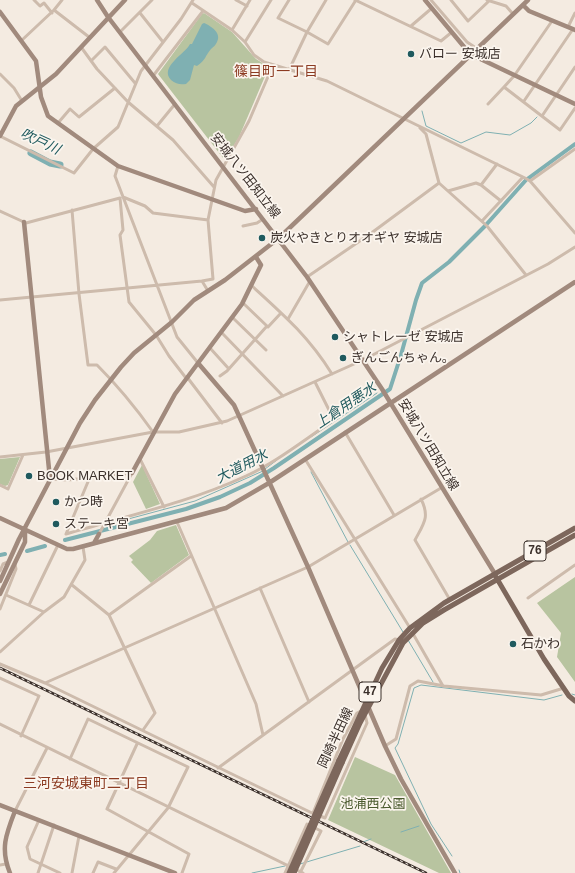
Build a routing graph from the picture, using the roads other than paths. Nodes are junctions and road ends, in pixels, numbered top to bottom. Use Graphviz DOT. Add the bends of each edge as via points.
graph roads {
  1 [pos="34,0"];
  2 [pos="62,0"];
  3 [pos="98,0"];
  4 [pos="124,0"];
  5 [pos="152,0"];
  6 [pos="236,0"];
  7 [pos="250,0"];
  8 [pos="271,0"];
  9 [pos="289,0"];
  10 [pos="326,0"];
  11 [pos="355,0"];
  12 [pos="426,0"];
  13 [pos="430,0"];
  14 [pos="451,0"];
  15 [pos="528,0"];
  16 [pos="488,1"];
  17 [pos="192,2"];
  18 [pos="523,5"];
  19 [pos="247,6"];
  20 [pos="433,8"];
  21 [pos="203,11"];
  22 [pos="0,12"];
  23 [pos="53,12"];
  24 [pos="140,13"];
  25 [pos="575,13"];
  26 [pos="513,14"];
  27 [pos="108,17"];
  28 [pos="552,21"];
  29 [pos="411,26"];
  30 [pos="572,29"];
  31 [pos="232,30"];
  32 [pos="120,32"];
  33 [pos="307,32"];
  34 [pos="452,32"];
  35 [pos="89,37"];
  36 [pos="21,42"];
  37 [pos="163,42"];
  38 [pos="244,42"];
  39 [pos="80,46"];
  40 [pos="476,48"];
  41 [pos="470,54"];
  42 [pos="91,61"];
  43 [pos="273,65"];
  44 [pos="146,66"];
  45 [pos="575,67"];
  46 [pos="289,70"];
  47 [pos="0,74"];
  48 [pos="153,76"];
  49 [pos="514,76"];
  50 [pos="135,83"];
  51 [pos="535,85"];
  52 [pos="40,87"];
  53 [pos="504,87"];
  54 [pos="115,88"];
  55 [pos="556,96"];
  56 [pos="22,101"];
  57 [pos="524,101"];
  58 [pos="128,102"];
  59 [pos="176,104"];
  60 [pos="488,104"];
  61 [pos="575,104"];
  62 [pos="575,108"];
  63 [pos="542,116"];
  64 [pos="404,118"];
  65 [pos="58,123"];
  66 [pos="157,126"];
  67 [pos="419,126"];
  68 [pos="0,136"];
  69 [pos="93,149"];
  70 [pos="575,149"];
  71 [pos="497,164"];
  72 [pos="118,166"];
  73 [pos="223,167"];
  74 [pos="524,178"];
  75 [pos="530,181"];
  76 [pos="439,183"];
  77 [pos="481,185"];
  78 [pos="214,187"];
  79 [pos="448,192"];
  80 [pos="122,197"];
  81 [pos="212,199"];
  82 [pos="501,202"];
  83 [pos="256,209"];
  84 [pos="72,210"];
  85 [pos="0,211"];
  86 [pos="263,219"];
  87 [pos="208,220"];
  88 [pos="24,222"];
  89 [pos="485,223"];
  90 [pos="243,226"];
  91 [pos="575,233"];
  92 [pos="279,238"];
  93 [pos="575,247"];
  94 [pos="256,256"];
  95 [pos="526,275"];
  96 [pos="309,279"];
  97 [pos="202,280"];
  98 [pos="575,282"];
  99 [pos="156,284"];
  100 [pos="252,286"];
  101 [pos="127,288"];
  102 [pos="208,291"];
  103 [pos="79,294"];
  104 [pos="31,298"];
  105 [pos="0,300"];
  106 [pos="243,303"];
  107 [pos="281,313"];
  108 [pos="232,318"];
  109 [pos="288,319"];
  110 [pos="172,322"];
  111 [pos="267,326"];
  112 [pos="222,333"];
  113 [pos="156,335"];
  114 [pos="255,339"];
  115 [pos="210,348"];
  116 [pos="266,350"];
  117 [pos="241,354"];
  118 [pos="363,360"];
  119 [pos="198,363"];
  120 [pos="229,369"];
  121 [pos="332,374"];
  122 [pos="220,376"];
  123 [pos="186,378"];
  124 [pos="111,379"];
  125 [pos="315,382"];
  126 [pos="283,396"];
  127 [pos="390,403"];
  128 [pos="239,415"];
  129 [pos="222,423"];
  130 [pos="153,432"];
  131 [pos="344,432"];
  132 [pos="66,448"];
  133 [pos="46,452"];
  134 [pos="23,455"];
  135 [pos="0,457"];
  136 [pos="140,459"];
  137 [pos="305,459"];
  138 [pos="262,468"];
  139 [pos="132,473"];
  140 [pos="90,477"];
  141 [pos="50,479"];
  142 [pos="269,483"];
  143 [pos="0,485"];
  144 [pos="441,488"];
  145 [pos="421,499"];
  146 [pos="164,507"];
  147 [pos="394,514"];
  148 [pos="0,518"];
  149 [pos="104,522"];
  150 [pos="176,522"];
  151 [pos="575,528"];
  152 [pos="25,530"];
  153 [pos="99,534"];
  154 [pos="575,535"];
  155 [pos="355,538"];
  156 [pos="94,543"];
  157 [pos="58,545"];
  158 [pos="83,547"];
  159 [pos="191,556"];
  160 [pos="9,562"];
  161 [pos="15,563"];
  162 [pos="575,566"];
  163 [pos="308,567"];
  164 [pos="0,569"];
  165 [pos="496,577"];
  166 [pos="0,581"];
  167 [pos="72,585"];
  168 [pos="260,588"];
  169 [pos="0,594"];
  170 [pos="6,595"];
  171 [pos="528,598"];
  172 [pos="450,600"];
  173 [pos="29,605"];
  174 [pos="215,608"];
  175 [pos="0,609"];
  176 [pos="44,612"];
  177 [pos="109,615"];
  178 [pos="411,630"];
  179 [pos="399,640"];
  180 [pos="125,648"];
  181 [pos="0,652"];
  182 [pos="0,664"];
  183 [pos="352,670"];
  184 [pos="0,678"];
  185 [pos="44,683"];
  186 [pos="444,686"];
  187 [pos="564,688"];
  188 [pos="575,701"];
  189 [pos="309,702"];
  190 [pos="365,702"];
  191 [pos="368,708"];
  192 [pos="363,713"];
  193 [pos="0,724"];
  194 [pos="143,730"];
  195 [pos="263,735"];
  196 [pos="21,736"];
  197 [pos="137,744"];
  198 [pos="385,746"];
  199 [pos="47,748"];
  200 [pos="70,759"];
  201 [pos="340,761"];
  202 [pos="218,768"];
  203 [pos="119,782"];
  204 [pos="0,805"];
  205 [pos="168,808"];
  206 [pos="15,810"];
  207 [pos="312,813"];
  208 [pos="39,820"];
  209 [pos="54,825"];
  210 [pos="149,831"];
  211 [pos="79,836"];
  212 [pos="128,856"];
  213 [pos="6,864"];
  214 [pos="0,865"];
  215 [pos="40,865"];
  216 [pos="288,866"];
  217 [pos="116,869"];
  218 [pos="10,873"];
  219 [pos="38,873"];
  220 [pos="60,873"];
  221 [pos="72,873"];
  222 [pos="93,873"];
  223 [pos="114,873"];
  224 [pos="175,873"];
  225 [pos="182,873"];
  226 [pos="285,873"];
  227 [pos="289,873"];
  228 [pos="294,873"];
  229 [pos="301,873"];
  230 [pos="455,873"];
  1 -- 23 [label="street" via="40,6 44,3"];
  2 -- 23 [label="street"];
  3 -- 27 [label="street, 安城八ツ田知立線"];
  4 -- 27 [label="street"];
  5 -- 24 [label="street"];
  6 -- 19 [label="street"];
  7 -- 19 [label="street"];
  8 -- 38 [label="street"];
  9 -- 33 [label="street" via="278,18"];
  10 -- 33 [label="street"];
  11 -- 29 [label="street"];
  11 -- 33 [label="street" via="328,44"];
  12 -- 20 [label="street"];
  13 -- 40 [label="street" via="467,42"];
  14 -- 16 [label="street" via="468,21"];
  15 -- 18 [label="street"];
  16 -- 26 [label="street" via="506,6"];
  17 -- 21 [label="street"];
  17 -- 37 [label="street"];
  18 -- 26 [label="street"];
  18 -- 28 [label="street" via="529,11"];
  19 -- 31 [label="street"];
  20 -- 29 [label="street"];
  20 -- 34 [label="street"];
  21 -- 31 [label="street"];
  21 -- 48 [label="street"];
  22 -- 36 [label="street"];
  23 -- 35 [label="street"];
  23 -- 36 [label="street"];
  24 -- 32 [label="street"];
  24 -- 37 [label="street"];
  25 -- 30 [label="street"];
  26 -- 40 [label="street"];
  27 -- 32 [label="street, 安城八ツ田知立線"];
  27 -- 35 [label="street"];
  28 -- 30 [label="street"];
  28 -- 49 [label="street"];
  29 -- 34 [label="street" via="441,41"];
  30 -- 51 [label="street"];
  31 -- 38 [label="street"];
  32 -- 44 [label="street, 安城八ツ田知立線"];
  33 -- 46 [label="street"];
  34 -- 41 [label="street"];
  35 -- 39 [label="street"];
  36 -- 52 [label="street" via="36,60"];
  37 -- 44 [label="street"];
  38 -- 43 [label="street" via="254,55"];
  39 -- 42 [label="street"];
  39 -- 52 [label="street" via="56,74"];
  40 -- 41 [label="street"];
  41 -- 49 [label="street"];
  41 -- 64 [label="street"];
  42 -- 50 [label="street" via="106,47"];
  42 -- 54 [label="street"];
  43 -- 46 [label="street"];
  43 -- 73 [label="street" via="249,121"];
  44 -- 48 [label="street, 安城八ツ田知立線"];
  44 -- 50 [label="street"];
  45 -- 55 [label="street"];
  46 -- 64 [label="street" via="327,82"];
  47 -- 56 [label="street" via="14,88"];
  48 -- 59 [label="street, 安城八ツ田知立線"];
  49 -- 51 [label="street"];
  49 -- 53 [label="street"];
  50 -- 58 [label="street"];
  51 -- 55 [label="street"];
  51 -- 57 [label="street"];
  52 -- 56 [label="street"];
  52 -- 65 [label="street" via="48,116"];
  53 -- 57 [label="street"];
  53 -- 60 [label="street"];
  54 -- 58 [label="street"];
  54 -- 65 [label="street" via="79,117 70,109"];
  55 -- 61 [label="street"];
  55 -- 63 [label="street"];
  56 -- 68 [label="street" via="11,113"];
  57 -- 63 [label="street"];
  58 -- 66 [label="street"];
  58 -- 69 [label="street" via="118,127"];
  59 -- 66 [label="street"];
  59 -- 73 [label="street, 安城八ツ田知立線"];
  62 -- 63 [label="street" via="560,130"];
  64 -- 67 [label="street"];
  64 -- 92 [label="street"];
  65 -- 69 [label="street"];
  66 -- 78 [label="street" via="173,140"];
  67 -- 71 [label="street"];
  67 -- 76 [label="street" via="426,134"];
  68 -- 69 [label="street" via="74,173"];
  69 -- 72 [label="street"];
  70 -- 75 [label="street"];
  71 -- 74 [label="street"];
  71 -- 77 [label="street"];
  72 -- 80 [label="street" via="115,176"];
  72 -- 81 [label="street"];
  73 -- 78 [label="street"];
  73 -- 83 [label="street, 安城八ツ田知立線"];
  74 -- 75 [label="street"];
  74 -- 82 [label="street"];
  75 -- 91 [label="street"];
  76 -- 79 [label="street"];
  76 -- 96 [label="street"];
  77 -- 79 [label="street" via="476,183"];
  77 -- 82 [label="street"];
  78 -- 81 [label="street"];
  79 -- 89 [label="street"];
  80 -- 84 [label="street"];
  80 -- 87 [label="street" via="145,206 153,213"];
  80 -- 99 [label="street"];
  80 -- 101 [label="street" via="123,230 120,235"];
  81 -- 83 [label="street" via="245,211"];
  81 -- 87 [label="street"];
  82 -- 89 [label="street"];
  83 -- 86 [label="street, 安城八ツ田知立線"];
  84 -- 88 [label="street"];
  84 -- 103 [label="street"];
  85 -- 88 [label="street"];
  86 -- 90 [label="street"];
  86 -- 92 [label="street, 安城八ツ田知立線"];
  87 -- 97 [label="street" via="214,279"];
  88 -- 104 [label="street"];
  89 -- 95 [label="street"];
  92 -- 94 [label="street"];
  92 -- 96 [label="street, 安城八ツ田知立線"];
  93 -- 95 [label="street"];
  94 -- 100 [label="street" via="262,265"];
  94 -- 102 [label="street"];
  95 -- 118 [label="street"];
  96 -- 109 [label="street"];
  96 -- 118 [label="street, 安城八ツ田知立線"];
  97 -- 99 [label="street"];
  97 -- 102 [label="street"];
  98 -- 127 [label="street"];
  99 -- 101 [label="street"];
  99 -- 110 [label="street"];
  100 -- 106 [label="street"];
  100 -- 107 [label="street"];
  101 -- 103 [label="street"];
  101 -- 113 [label="street" via="129,302"];
  102 -- 110 [label="street" via="194,300"];
  103 -- 104 [label="street"];
  103 -- 124 [label="street" via="88,365 97,364"];
  104 -- 105 [label="street"];
  104 -- 133 [label="street"];
  106 -- 108 [label="street"];
  106 -- 111 [label="street"];
  107 -- 109 [label="street"];
  107 -- 111 [label="street"];
  108 -- 112 [label="street"];
  108 -- 114 [label="street"];
  109 -- 121 [label="street" via="303,332"];
  110 -- 113 [label="street"];
  110 -- 119 [label="street" via="177,337"];
  111 -- 114 [label="street"];
  112 -- 115 [label="street"];
  112 -- 117 [label="street"];
  113 -- 123 [label="street"];
  113 -- 124 [label="street" via="134,353"];
  114 -- 116 [label="street"];
  114 -- 117 [label="street"];
  115 -- 119 [label="street"];
  115 -- 120 [label="street"];
  117 -- 120 [label="street"];
  117 -- 126 [label="street"];
  118 -- 121 [label="street"];
  118 -- 127 [label="street, 安城八ツ田知立線"];
  119 -- 123 [label="street"];
  119 -- 128 [label="street" via="230,400"];
  120 -- 122 [label="street"];
  121 -- 125 [label="street"];
  123 -- 129 [label="street"];
  123 -- 130 [label="street"];
  124 -- 130 [label="street"];
  124 -- 132 [label="street"];
  125 -- 126 [label="street"];
  125 -- 138 [label="street" via="334,420"];
  126 -- 128 [label="street"];
  127 -- 131 [label="street"];
  127 -- 144 [label="street, 安城八ツ田知立線"];
  128 -- 129 [label="street"];
  128 -- 138 [label="street"];
  129 -- 130 [label="street" via="179,432"];
  130 -- 132 [label="street"];
  130 -- 136 [label="street"];
  131 -- 137 [label="street"];
  131 -- 147 [label="street"];
  132 -- 133 [label="street"];
  132 -- 141 [label="street"];
  133 -- 134 [label="street"];
  133 -- 141 [label="street"];
  134 -- 135 [label="street"];
  134 -- 143 [label="street" via="8,489"];
  136 -- 139 [label="street"];
  136 -- 146 [label="street"];
  137 -- 142 [label="street"];
  137 -- 155 [label="street"];
  138 -- 142 [label="street"];
  138 -- 146 [label="street" via="218,488"];
  139 -- 140 [label="street"];
  139 -- 149 [label="street"];
  140 -- 141 [label="street"];
  140 -- 149 [label="street" via="66,534"];
  141 -- 152 [label="street"];
  142 -- 150 [label="street" via="226,508"];
  142 -- 163 [label="street"];
  144 -- 145 [label="street"];
  144 -- 165 [label="street, 安城八ツ田知立線"];
  145 -- 147 [label="street"];
  145 -- 172 [label="street" via="427,511 424,524 415,540"];
  146 -- 149 [label="street"];
  147 -- 155 [label="street"];
  148 -- 152 [label="street"];
  149 -- 153 [label="street"];
  150 -- 156 [label="street"];
  150 -- 159 [label="street"];
  151 -- 165 [label="main road, 76"];
  152 -- 157 [label="street"];
  152 -- 160 [label="street"];
  152 -- 161 [label="street" via="25,542"];
  153 -- 156 [label="street"];
  154 -- 165 [label="main road, 76"];
  155 -- 163 [label="street"];
  155 -- 178 [label="street"];
  156 -- 158 [label="street"];
  157 -- 158 [label="street" via="67,549"];
  157 -- 173 [label="street"];
  158 -- 167 [label="street" via="85,560"];
  159 -- 174 [label="street"];
  159 -- 177 [label="street"];
  160 -- 164 [label="street" via="4,562"];
  160 -- 166 [label="street"];
  161 -- 169 [label="street"];
  161 -- 170 [label="street" via="16,569"];
  162 -- 171 [label="street"];
  163 -- 168 [label="street"];
  163 -- 183 [label="street"];
  165 -- 172 [label="main road, 岡崎半田線 / 47"];
  165 -- 178 [label="main road, 岡崎半田線 / 47"];
  165 -- 187 [label="main road"];
  167 -- 176 [label="street" via="64,597"];
  167 -- 177 [label="street"];
  168 -- 174 [label="street"];
  168 -- 189 [label="street"];
  170 -- 173 [label="street"];
  170 -- 175 [label="street"];
  172 -- 178 [label="main road, 岡崎半田線 / 47"];
  173 -- 176 [label="street"];
  174 -- 180 [label="street"];
  174 -- 195 [label="street" via="256,704"];
  176 -- 181 [label="street"];
  177 -- 180 [label="street"];
  178 -- 179 [label="main road, 岡崎半田線 / 47"];
  178 -- 186 [label="street"];
  178 -- 191 [label="main road, 岡崎半田線 / 47"];
  179 -- 183 [label="street" via="395,639"];
  179 -- 190 [label="main road, 岡崎半田線 / 47"];
  180 -- 185 [label="street"];
  180 -- 194 [label="street" via="155,713"];
  182 -- 185 [label="street"];
  183 -- 189 [label="street"];
  183 -- 190 [label="street"];
  184 -- 196 [label="street" via="39,696"];
  185 -- 194 [label="street"];
  186 -- 187 [label="street" via="541,695"];
  186 -- 198 [label="street" via="418,682 410,686 396,739"];
  187 -- 188 [label="main road"];
  189 -- 195 [label="street"];
  190 -- 191 [label="street"];
  190 -- 192 [label="main road, 岡崎半田線 / 47"];
  191 -- 192 [label="main road, 岡崎半田線 / 47"];
  191 -- 198 [label="street"];
  192 -- 201 [label="main road, 岡崎半田線 / 47"];
  192 -- 207 [label="street" via="357,713 349,726"];
  192 -- 207 [label="street" via="366,723 325,818"];
  193 -- 196 [label="street"];
  194 -- 202 [label="street"];
  195 -- 202 [label="street"];
  196 -- 199 [label="street"];
  197 -- 200 [label="street" via="88,719"];
  197 -- 203 [label="street"];
  197 -- 205 [label="street" via="188,767"];
  198 -- 230 [label="street"];
  199 -- 200 [label="street"];
  199 -- 206 [label="street"];
  200 -- 203 [label="street"];
  201 -- 227 [label="main road, 岡崎半田線 / 47, bridge"];
  201 -- 228 [label="main road, 岡崎半田線 / 47, bridge"];
  202 -- 207 [label="street"];
  203 -- 205 [label="street"];
  203 -- 210 [label="street" via="107,809"];
  204 -- 206 [label="street"];
  205 -- 210 [label="street"];
  205 -- 216 [label="street"];
  206 -- 208 [label="street"];
  206 -- 213 [label="street" via="7,830 4,848"];
  208 -- 209 [label="street"];
  208 -- 215 [label="street" via="28,847 30,859"];
  209 -- 211 [label="street"];
  209 -- 215 [label="street"];
  210 -- 212 [label="street"];
  210 -- 225 [label="street" via="189,854"];
  211 -- 212 [label="street"];
  211 -- 221 [label="street"];
  212 -- 217 [label="street"];
  212 -- 224 [label="street"];
  213 -- 214 [label="street"];
  213 -- 218 [label="street"];
  215 -- 219 [label="street"];
  215 -- 220 [label="street"];
  216 -- 226 [label="street"];
  216 -- 229 [label="street"];
  216 -- 229 [label="street" via="307,824 321,831"];
  217 -- 222 [label="street" via="98,862"];
  217 -- 223 [label="street"];
}
